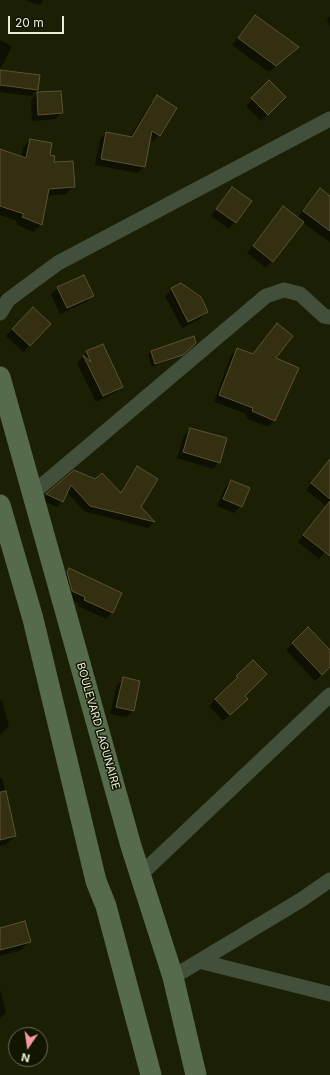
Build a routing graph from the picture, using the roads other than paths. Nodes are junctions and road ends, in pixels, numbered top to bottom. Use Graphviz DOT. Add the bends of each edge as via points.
graph roads {
  1 [pos="330,119"];
  2 [pos="0,313"];
  3 [pos="330,317"];
  4 [pos="0,377"];
  5 [pos="33,493"];
  6 [pos="0,505"];
  7 [pos="330,695"];
  8 [pos="140,875"];
  9 [pos="330,880"];
  10 [pos="199,961"];
  11 [pos="173,977"];
  12 [pos="330,994"];
  13 [pos="151,1075"];
  14 [pos="196,1075"];
  1 -- 2 [label="street" via="58,263 8,300"];
  3 -- 5 [label="street" via="324,316 300,294 284,290 266,296"];
  4 -- 5 [label="main road, BOULEVARD LAGUNAIRE"];
  5 -- 8 [label="main road, BOULEVARD LAGUNAIRE"];
  6 -- 13 [label="main road" via="33,618 96,881 106,906"];
  7 -- 8 [label="street"];
  8 -- 11 [label="main road, BOULEVARD LAGUNAIRE"];
  9 -- 10 [label="street"];
  10 -- 11 [label="street"];
  10 -- 12 [label="street"];
  11 -- 14 [label="main road, BOULEVARD LAGUNAIRE"];
}
